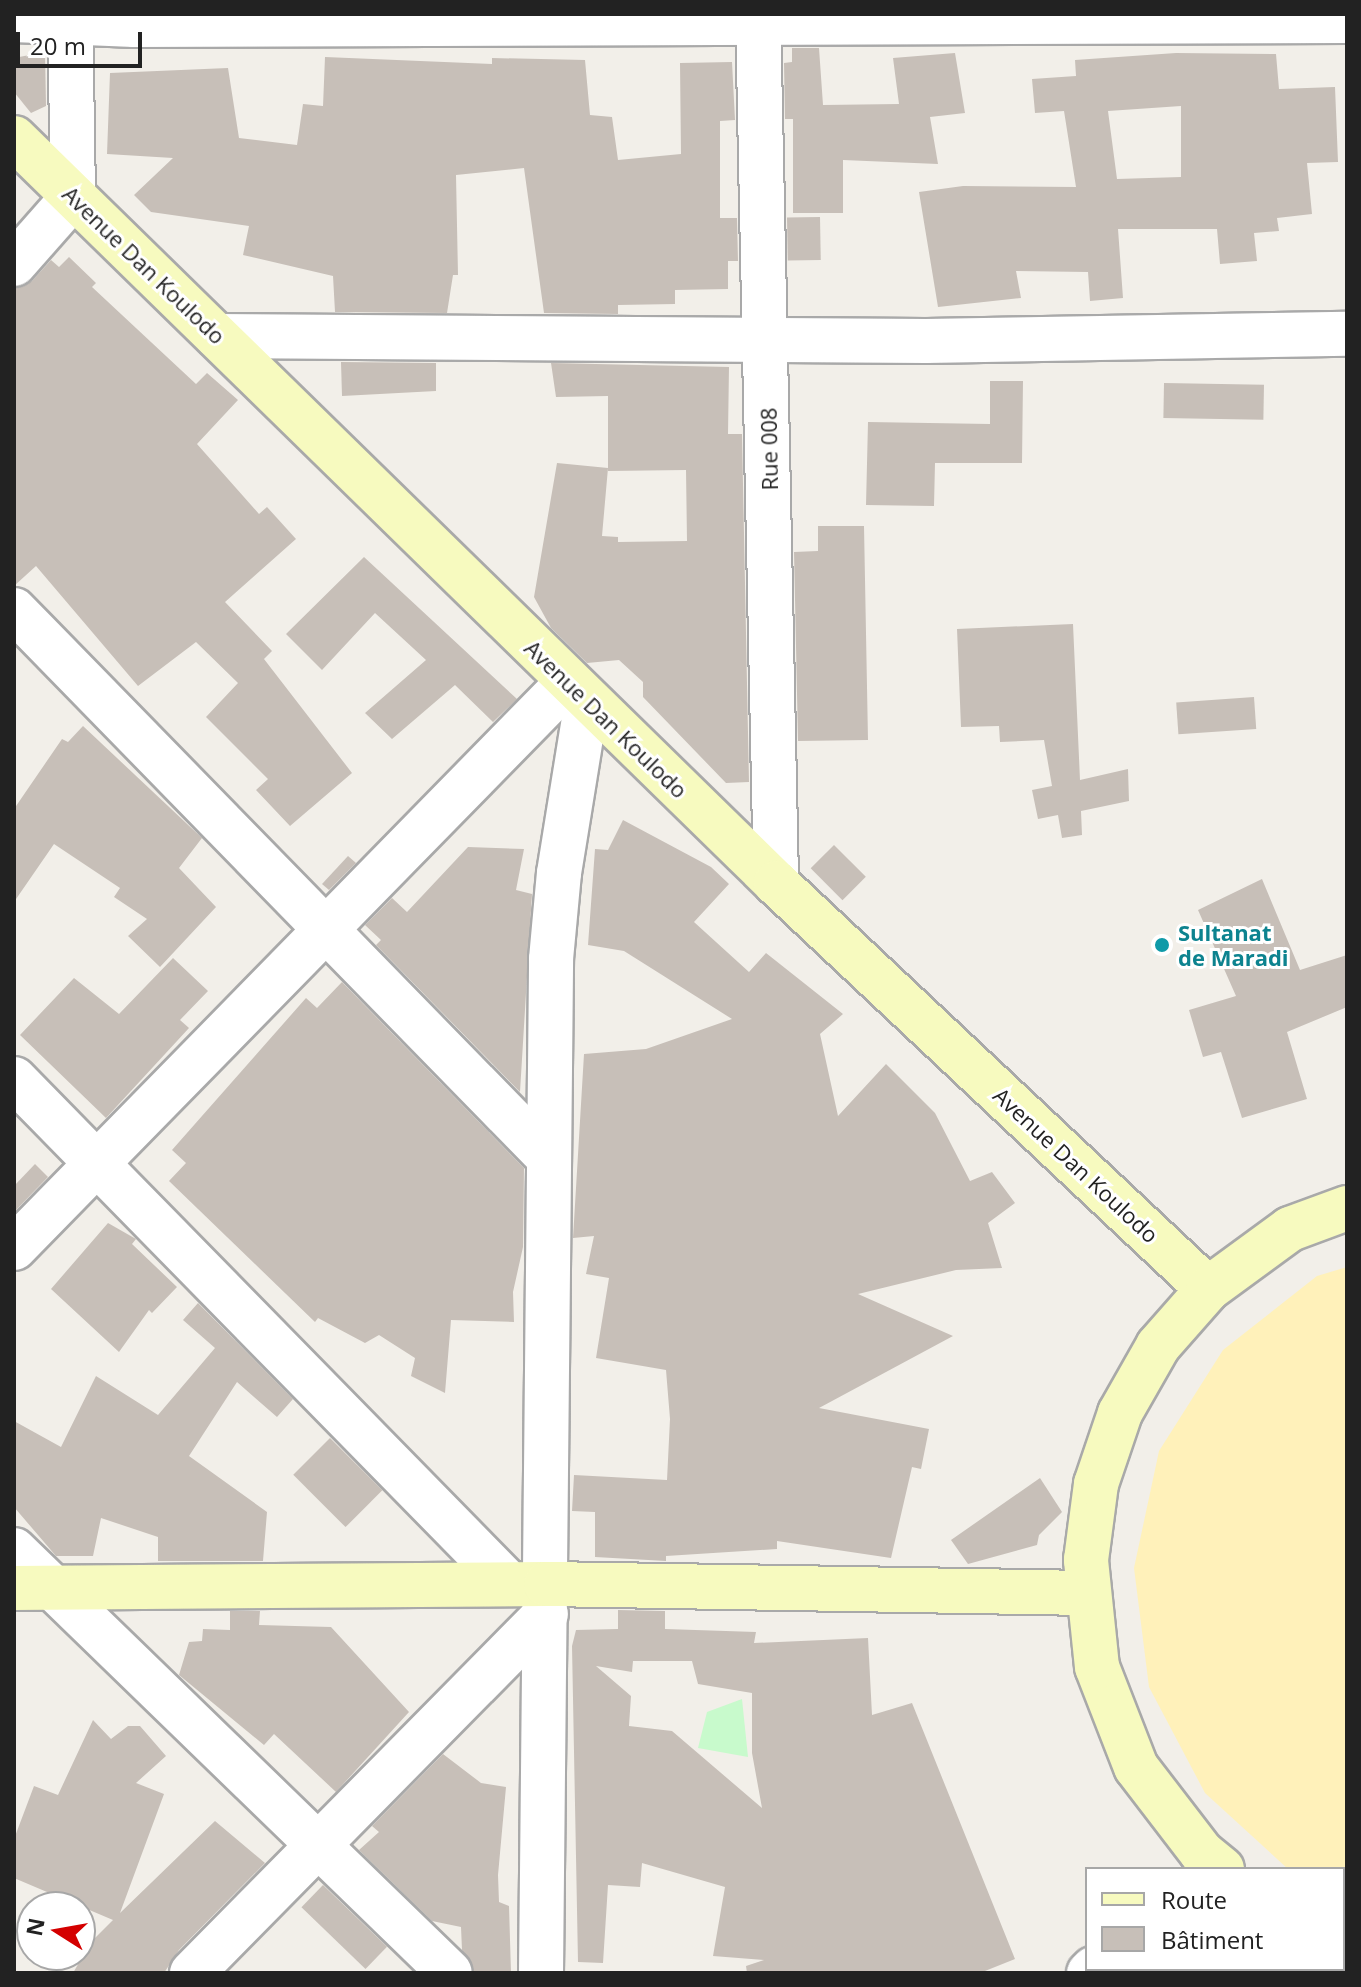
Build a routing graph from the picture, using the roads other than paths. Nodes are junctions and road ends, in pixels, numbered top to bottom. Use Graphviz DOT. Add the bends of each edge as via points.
graph roads {
  1 [pos="758,18"];
  2 [pos="70,19"];
  3 [pos="14,20"];
  4 [pos="1347,21"];
  5 [pos="14,138"];
  6 [pos="73,197"];
  7 [pos="14,264"];
  8 [pos="1347,334"];
  9 [pos="217,336"];
  10 [pos="767,341"];
  11 [pos="14,610"];
  12 [pos="578,691"];
  13 [pos="776,883"];
  14 [pos="323,930"];
  15 [pos="14,1079"];
  16 [pos="547,1156"];
  17 [pos="99,1161"];
  18 [pos="1347,1208"];
  19 [pos="14,1248"];
  20 [pos="1208,1289"];
  21 [pos="14,1550"];
  22 [pos="33,1588"];
  23 [pos="1087,1593"];
  24 [pos="534,1594"];
  25 [pos="321,1845"];
  26 [pos="1204,1864"];
  27 [pos="192,1973"];
  28 [pos="450,1973"];
  29 [pos="541,1973"];
  1 -- 2 [label="street"];
  1 -- 4 [label="street"];
  1 -- 10 [label="street, Rue 008"];
  2 -- 3 [label="street"];
  2 -- 6 [label="street"];
  5 -- 6 [label="street, Avenue Dan Koulodo"];
  6 -- 7 [label="street"];
  6 -- 9 [label="street, Avenue Dan Koulodo"];
  8 -- 10 [label="street"];
  9 -- 10 [label="street"];
  9 -- 12 [label="street, Avenue Dan Koulodo"];
  10 -- 13 [label="street, Rue 008"];
  11 -- 14 [label="street"];
  12 -- 13 [label="street, Avenue Dan Koulodo"];
  12 -- 14 [label="street"];
  12 -- 16 [label="street" via="554,912"];
  13 -- 20 [label="street, Avenue Dan Koulodo"];
  14 -- 16 [label="street"];
  14 -- 17 [label="street"];
  15 -- 17 [label="street"];
  16 -- 24 [label="street"];
  17 -- 19 [label="street"];
  17 -- 24 [label="street"];
  18 -- 20 [label="street" via="1290,1229"];
  20 -- 23 [label="street" via="1158,1346 1120,1413 1096,1484"];
  21 -- 22 [label="street"];
  22 -- 24 [label="street"];
  22 -- 25 [label="street"];
  23 -- 24 [label="street"];
  23 -- 26 [label="street" via="1097,1667 1136,1767"];
  24 -- 25 [label="street"];
  24 -- 29 [label="street"];
  25 -- 27 [label="street"];
  25 -- 28 [label="street"];
}
